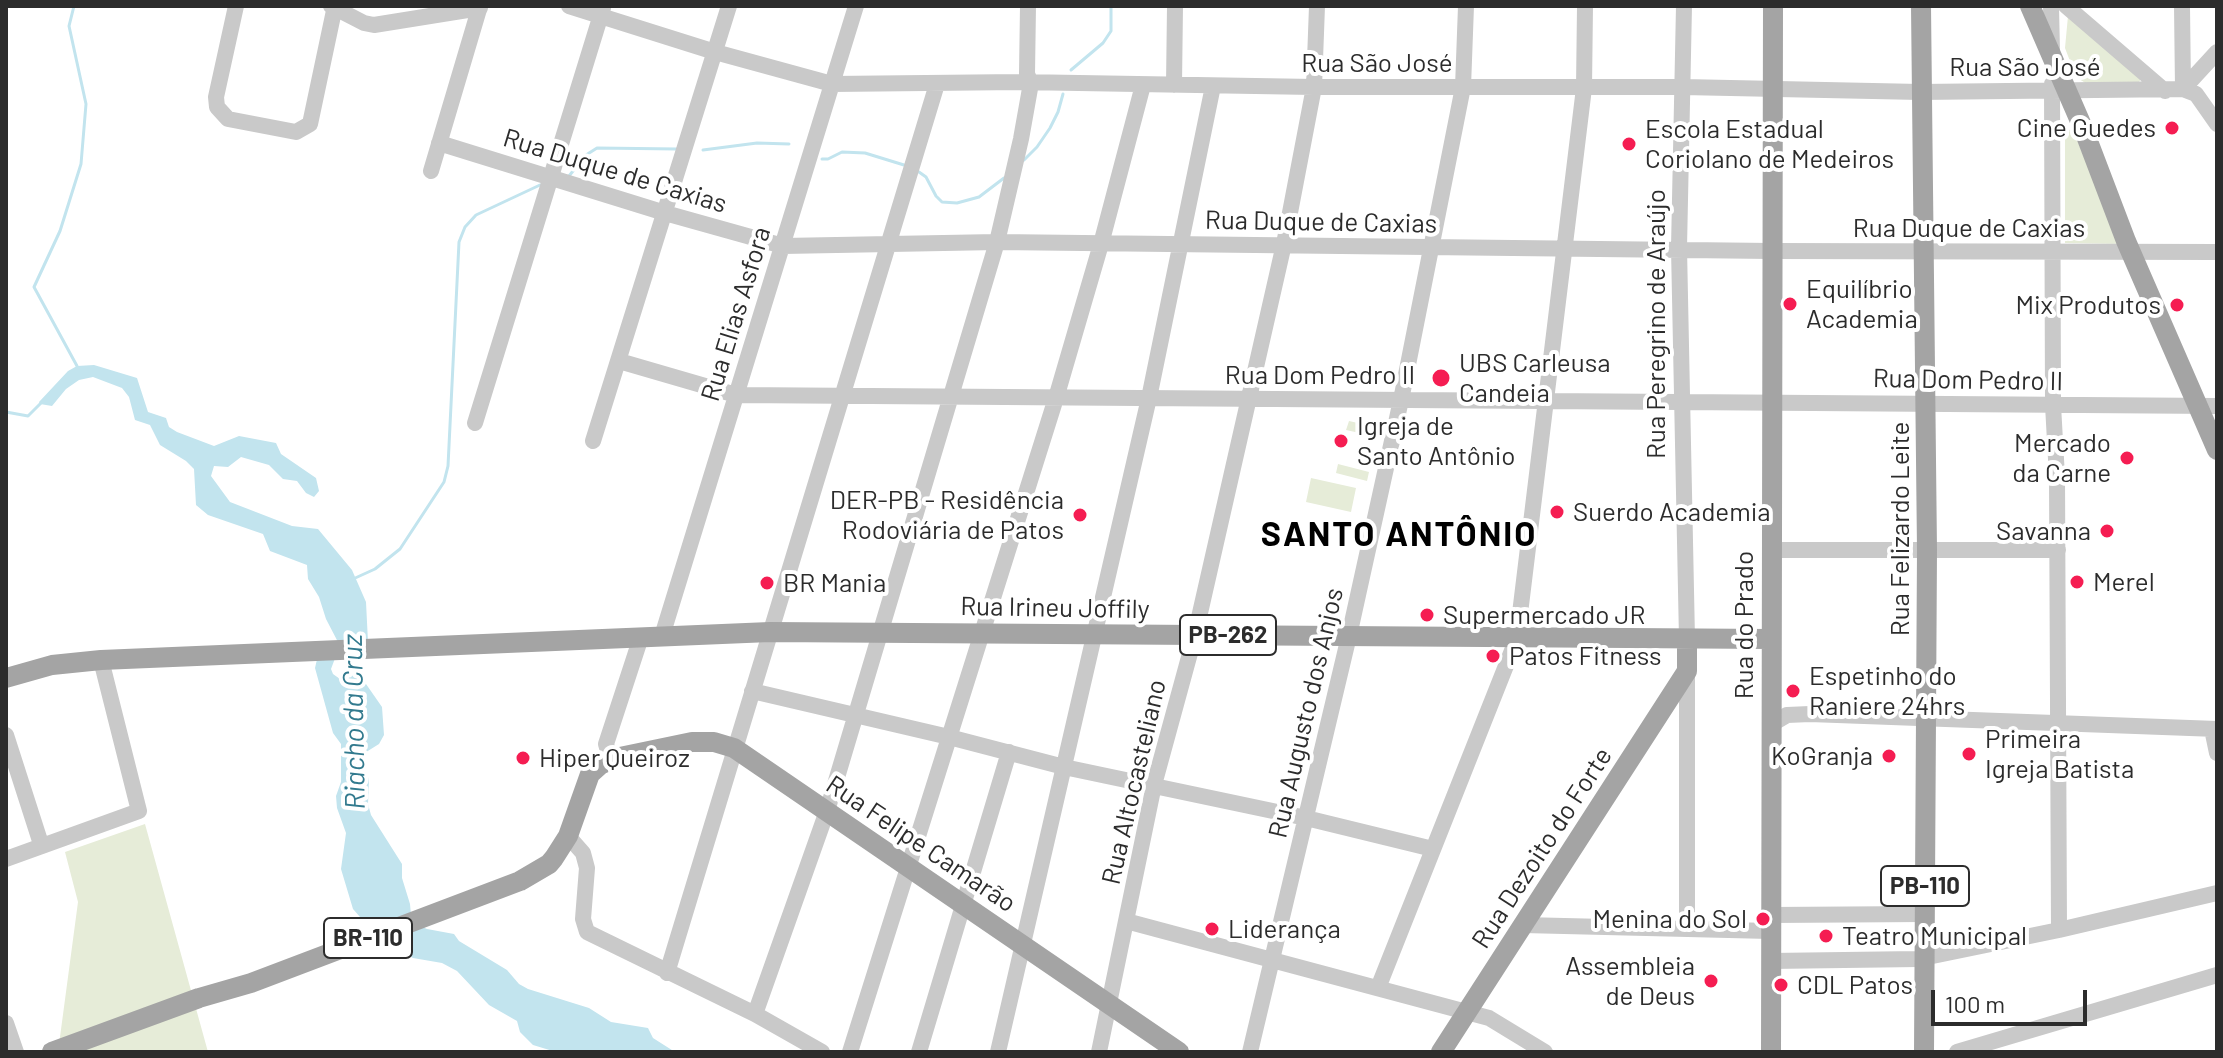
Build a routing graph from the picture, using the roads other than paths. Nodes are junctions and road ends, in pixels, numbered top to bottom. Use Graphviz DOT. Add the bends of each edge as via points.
graph roads {
  1 [pos="236,6"];
  2 [pos="334,6"];
  3 [pos="569,6"];
  4 [pos="729,6"];
  5 [pos="856,6"];
  6 [pos="1028,6"];
  7 [pos="1175,6"];
  8 [pos="1317,6"];
  9 [pos="1466,6"];
  10 [pos="1585,6"];
  11 [pos="1684,6"];
  12 [pos="1773,6"];
  13 [pos="1921,6"];
  14 [pos="2030,6"];
  15 [pos="2051,6"];
  16 [pos="2066,6"];
  17 [pos="2182,6"];
  18 [pos="480,7"];
  19 [pos="602,11"];
  20 [pos="715,52"];
  21 [pos="2217,52"];
  22 [pos="2053,61"];
  23 [pos="1031,83"];
  24 [pos="832,84"];
  25 [pos="937,84"];
  26 [pos="1143,85"];
  27 [pos="1174,85"];
  28 [pos="1213,86"];
  29 [pos="1314,87"];
  30 [pos="1463,87"];
  31 [pos="1683,87"];
  32 [pos="1584,88"];
  33 [pos="1772,89"];
  34 [pos="2165,91"];
  35 [pos="1920,92"];
  36 [pos="2060,92"];
  37 [pos="2190,92"];
  38 [pos="2217,124"];
  39 [pos="2083,128"];
  40 [pos="2053,130"];
  41 [pos="439,143"];
  42 [pos="431,171"];
  43 [pos="550,177"];
  44 [pos="665,213"];
  45 [pos="997,242"];
  46 [pos="1101,244"];
  47 [pos="1284,244"];
  48 [pos="1180,245"];
  49 [pos="783,246"];
  50 [pos="887,246"];
  51 [pos="1431,247"];
  52 [pos="1679,248"];
  53 [pos="1562,249"];
  54 [pos="1771,251"];
  55 [pos="1922,251"];
  56 [pos="2052,251"];
  57 [pos="2132,252"];
  58 [pos="2216,253"];
  59 [pos="619,361"];
  60 [pos="736,395"];
  61 [pos="843,396"];
  62 [pos="951,396"];
  63 [pos="1056,398"];
  64 [pos="1149,398"];
  65 [pos="1249,399"];
  66 [pos="1401,400"];
  67 [pos="1547,401"];
  68 [pos="1681,402"];
  69 [pos="1771,402"];
  70 [pos="1926,403"];
  71 [pos="2053,405"];
  72 [pos="2208,406"];
  73 [pos="475,423"];
  74 [pos="593,441"];
  75 [pos="2217,450"];
  76 [pos="1770,550"];
  77 [pos="1927,550"];
  78 [pos="2058,550"];
  79 [pos="770,632"];
  80 [pos="982,633"];
  81 [pos="880,634"];
  82 [pos="1095,634"];
  83 [pos="1195,635"];
  84 [pos="662,636"];
  85 [pos="1349,636"];
  86 [pos="641,637"];
  87 [pos="1517,638"];
  88 [pos="1687,639"];
  89 [pos="1770,639"];
  90 [pos="101,660"];
  91 [pos="1687,671"];
  92 [pos="6,678"];
  93 [pos="752,691"];
  94 [pos="855,715"];
  95 [pos="1927,719"];
  96 [pos="2058,724"];
  97 [pos="1770,725"];
  98 [pos="2214,729"];
  99 [pos="6,735"];
  100 [pos="949,737"];
  101 [pos="734,748"];
  102 [pos="1009,752"];
  103 [pos="2217,753"];
  104 [pos="615,758"];
  105 [pos="1064,767"];
  106 [pos="1154,785"];
  107 [pos="827,811"];
  108 [pos="1306,818"];
  109 [pos="568,836"];
  110 [pos="41,844"];
  111 [pos="1433,849"];
  112 [pos="6,859"];
  113 [pos="908,867"];
  114 [pos="2217,893"];
  115 [pos="963,904"];
  116 [pos="1925,914"];
  117 [pos="1126,921"];
  118 [pos="1770,923"];
  119 [pos="1523,925"];
  120 [pos="1687,929"];
  121 [pos="2059,930"];
  122 [pos="1023,945"];
  123 [pos="1923,957"];
  124 [pos="1272,959"];
  125 [pos="1770,961"];
  126 [pos="667,973"];
  127 [pos="2217,975"];
  128 [pos="1378,988"];
  129 [pos="1110,1005"];
  130 [pos="1467,1012"];
  131 [pos="755,1014"];
  132 [pos="6,1023"];
  133 [pos="16,1052"];
  134 [pos="52,1052"];
  135 [pos="822,1052"];
  136 [pos="850,1052"];
  137 [pos="919,1052"];
  138 [pos="998,1052"];
  139 [pos="1099,1052"];
  140 [pos="1179,1052"];
  141 [pos="1250,1052"];
  142 [pos="1441,1052"];
  143 [pos="1545,1052"];
  144 [pos="1771,1052"];
  145 [pos="1924,1052"];
  146 [pos="1957,1052"];
  1 -- 2 [label="street" via="217,107 228,119 296,132 310,124"];
  2 -- 18 [label="street" via="374,25"];
  3 -- 19 [label="street, Rua São José"];
  4 -- 20 [label="street"];
  5 -- 24 [label="street, Rua Elias Asfora"];
  6 -- 23 [label="street"];
  7 -- 27 [label="street"];
  8 -- 29 [label="street, Rua Altocasteliano"];
  9 -- 30 [label="street, Rua Augusto dos Anjos"];
  10 -- 32 [label="street"];
  11 -- 31 [label="street, Rua Peregrino de Araújo"];
  12 -- 33 [label="main road, Rua do Prado"];
  13 -- 35 [label="main road, Rua Felizardo Leite"];
  14 -- 22 [label="main road"];
  15 -- 22 [label="street"];
  16 -- 34 [label="street"];
  17 -- 37 [label="street"];
  18 -- 41 [label="street"];
  19 -- 20 [label="street, Rua São José"];
  19 -- 43 [label="street"];
  20 -- 24 [label="street, Rua São José"];
  20 -- 44 [label="street"];
  21 -- 37 [label="street"];
  22 -- 36 [label="main road"];
  23 -- 25 [label="street, Rua São José"];
  23 -- 26 [label="street, Rua São José"];
  23 -- 45 [label="street"];
  24 -- 25 [label="street, Rua São José"];
  24 -- 49 [label="street, Rua Elias Asfora"];
  25 -- 50 [label="street"];
  26 -- 27 [label="street, Rua São José"];
  26 -- 46 [label="street"];
  27 -- 28 [label="street, Rua São José"];
  28 -- 29 [label="street, Rua São José"];
  28 -- 48 [label="street"];
  29 -- 30 [label="street, Rua São José"];
  29 -- 47 [label="street, Rua Altocasteliano"];
  30 -- 32 [label="street, Rua São José"];
  30 -- 51 [label="street, Rua Augusto dos Anjos"];
  31 -- 32 [label="street, Rua São José"];
  31 -- 33 [label="street, Rua São José"];
  31 -- 52 [label="street, Rua Peregrino de Araújo"];
  32 -- 53 [label="street"];
  33 -- 35 [label="street, Rua São José"];
  33 -- 54 [label="main road, Rua do Prado"];
  34 -- 36 [label="street, Rua São José"];
  34 -- 37 [label="street, Rua São José"];
  35 -- 36 [label="street, Rua São José"];
  35 -- 55 [label="main road, Rua Felizardo Leite"];
  36 -- 39 [label="main road"];
  36 -- 40 [label="street"];
  37 -- 38 [label="street"];
  39 -- 40 [label="street" via="2066,122"];
  39 -- 57 [label="main road"];
  40 -- 56 [label="street"];
  41 -- 42 [label="street"];
  41 -- 43 [label="street, Rua Duque de Caxias"];
  43 -- 44 [label="street, Rua Duque de Caxias"];
  43 -- 73 [label="street"];
  44 -- 49 [label="street, Rua Duque de Caxias"];
  44 -- 59 [label="street"];
  45 -- 46 [label="street, Rua Duque de Caxias"];
  45 -- 50 [label="street, Rua Duque de Caxias"];
  45 -- 62 [label="street"];
  46 -- 48 [label="street, Rua Duque de Caxias"];
  46 -- 63 [label="street"];
  47 -- 48 [label="street, Rua Duque de Caxias"];
  47 -- 51 [label="street, Rua Duque de Caxias"];
  47 -- 65 [label="street, Rua Altocasteliano"];
  48 -- 64 [label="street"];
  49 -- 50 [label="street, Rua Duque de Caxias"];
  49 -- 60 [label="street, Rua Elias Asfora"];
  50 -- 61 [label="street"];
  51 -- 53 [label="street, Rua Duque de Caxias"];
  51 -- 66 [label="street, Rua Augusto dos Anjos"];
  52 -- 53 [label="street, Rua Duque de Caxias"];
  52 -- 54 [label="street, Rua Duque de Caxias"];
  52 -- 68 [label="street, Rua Peregrino de Araújo"];
  53 -- 67 [label="street"];
  54 -- 55 [label="street, Rua Duque de Caxias"];
  54 -- 69 [label="main road, Rua do Prado"];
  55 -- 56 [label="street, Rua Duque de Caxias"];
  55 -- 70 [label="main road, Rua Felizardo Leite"];
  56 -- 57 [label="street, Rua Duque de Caxias"];
  56 -- 71 [label="street"];
  57 -- 58 [label="street, Rua Duque de Caxias"];
  57 -- 72 [label="main road"];
  59 -- 60 [label="street, Rua Dom Pedro II"];
  59 -- 74 [label="street"];
  60 -- 61 [label="street, Rua Dom Pedro II"];
  60 -- 84 [label="street, Rua Elias Asfora"];
  61 -- 62 [label="street, Rua Dom Pedro II"];
  61 -- 79 [label="street"];
  62 -- 63 [label="street, Rua Dom Pedro II"];
  62 -- 81 [label="street"];
  63 -- 64 [label="street, Rua Dom Pedro II"];
  63 -- 80 [label="street"];
  64 -- 65 [label="street, Rua Dom Pedro II"];
  64 -- 82 [label="street"];
  65 -- 66 [label="street, Rua Dom Pedro II"];
  65 -- 83 [label="street, Rua Altocasteliano"];
  66 -- 67 [label="street, Rua Dom Pedro II"];
  66 -- 85 [label="street, Rua Augusto dos Anjos"];
  67 -- 68 [label="street, Rua Dom Pedro II"];
  67 -- 87 [label="street"];
  68 -- 69 [label="street, Rua Dom Pedro II"];
  68 -- 88 [label="street, Rua Peregrino de Araújo"];
  69 -- 70 [label="street, Rua Dom Pedro II"];
  69 -- 76 [label="main road, Rua do Prado"];
  70 -- 71 [label="street, Rua Dom Pedro II"];
  70 -- 77 [label="main road, Rua Felizardo Leite / PB-110"];
  71 -- 72 [label="street, Rua Dom Pedro II"];
  71 -- 78 [label="street"];
  72 -- 75 [label="main road"];
  76 -- 77 [label="street"];
  76 -- 89 [label="main road, Rua do Prado"];
  77 -- 78 [label="street"];
  77 -- 95 [label="main road, Rua Felizardo Leite / PB-110"];
  78 -- 96 [label="street"];
  79 -- 81 [label="main road, Rua Irineu Joffily / PB-262"];
  79 -- 84 [label="main road, Rua Irineu Joffily / PB-262"];
  79 -- 93 [label="street"];
  80 -- 81 [label="main road, Rua Irineu Joffily / PB-262"];
  80 -- 82 [label="main road, Rua Irineu Joffily / PB-262"];
  80 -- 100 [label="street"];
  81 -- 94 [label="street"];
  82 -- 83 [label="main road, Rua Irineu Joffily / PB-262"];
  82 -- 105 [label="street"];
  83 -- 85 [label="main road, Rua Irineu Joffily / PB-262"];
  83 -- 106 [label="street, Rua Altocasteliano"];
  84 -- 86 [label="main road, Rua Irineu Joffily"];
  85 -- 87 [label="main road, Rua Irineu Joffily / PB-262"];
  85 -- 108 [label="street, Rua Augusto dos Anjos"];
  86 -- 90 [label="main road, Rua Irineu Joffily"];
  86 -- 104 [label="street" via="606,744"];
  87 -- 88 [label="main road, Rua Irineu Joffily / PB-262"];
  87 -- 111 [label="street"];
  88 -- 89 [label="main road, Rua Irineu Joffily / PB-262"];
  88 -- 91 [label="main road, Rua Peregrino de Araújo"];
  89 -- 97 [label="main road, Rua do Prado"];
  90 -- 92 [label="main road, Rua Irineu Joffily" via="52,665"];
  90 -- 110 [label="street" via="139,811"];
  91 -- 119 [label="main road, Rua Dezoito do Forte"];
  91 -- 120 [label="street, Rua Peregrino de Araújo"];
  93 -- 94 [label="street"];
  93 -- 101 [label="street"];
  94 -- 100 [label="street"];
  94 -- 107 [label="street"];
  95 -- 96 [label="street"];
  95 -- 97 [label="street" via="1796,714"];
  95 -- 116 [label="main road, Rua Felizardo Leite / PB-110"];
  96 -- 98 [label="street"];
  96 -- 121 [label="street"];
  97 -- 118 [label="main road, Rua do Prado"];
  98 -- 103 [label="street"];
  99 -- 110 [label="street"];
  100 -- 102 [label="street"];
  100 -- 113 [label="street"];
  101 -- 104 [label="main road, Rua Felipe Camarão" via="692,742"];
  101 -- 107 [label="main road, Rua Felipe Camarão"];
  101 -- 126 [label="street"];
  102 -- 105 [label="street"];
  102 -- 115 [label="street"];
  104 -- 109 [label="main road, BR-110" via="590,774"];
  105 -- 106 [label="street"];
  105 -- 122 [label="street"];
  106 -- 108 [label="street"];
  106 -- 117 [label="street, Rua Altocasteliano"];
  107 -- 113 [label="main road, Rua Felipe Camarão"];
  107 -- 131 [label="street"];
  108 -- 111 [label="street"];
  108 -- 124 [label="street, Rua Augusto dos Anjos"];
  109 -- 126 [label="street" via="583,853 587,868 587,932"];
  109 -- 134 [label="main road, BR-110" via="540,870 251,983"];
  110 -- 112 [label="street"];
  111 -- 128 [label="street"];
  113 -- 115 [label="main road, Rua Felipe Camarão"];
  113 -- 136 [label="street"];
  114 -- 121 [label="street"];
  115 -- 122 [label="main road, Rua Felipe Camarão"];
  115 -- 137 [label="street"];
  116 -- 118 [label="street"];
  116 -- 123 [label="main road, Rua Felizardo Leite / PB-110"];
  117 -- 124 [label="street"];
  117 -- 129 [label="street, Rua Altocasteliano"];
  118 -- 120 [label="street"];
  118 -- 125 [label="main road, Rua do Prado"];
  119 -- 120 [label="street"];
  119 -- 130 [label="main road, Rua Dezoito do Forte"];
  121 -- 123 [label="street"];
  122 -- 129 [label="main road, Rua Felipe Camarão"];
  122 -- 138 [label="street"];
  123 -- 125 [label="street"];
  123 -- 145 [label="main road, Rua Felizardo Leite / PB-110"];
  124 -- 128 [label="street"];
  124 -- 141 [label="street, Rua Augusto dos Anjos"];
  125 -- 144 [label="main road, Rua do Prado"];
  126 -- 131 [label="street"];
  127 -- 146 [label="street"];
  128 -- 130 [label="street"];
  129 -- 139 [label="street, Rua Altocasteliano"];
  129 -- 140 [label="main road, Rua Felipe Camarão"];
  130 -- 142 [label="main road, Rua Dezoito do Forte"];
  130 -- 143 [label="street" via="1499,1023"];
  131 -- 135 [label="street"];
  132 -- 133 [label="street"];
}
